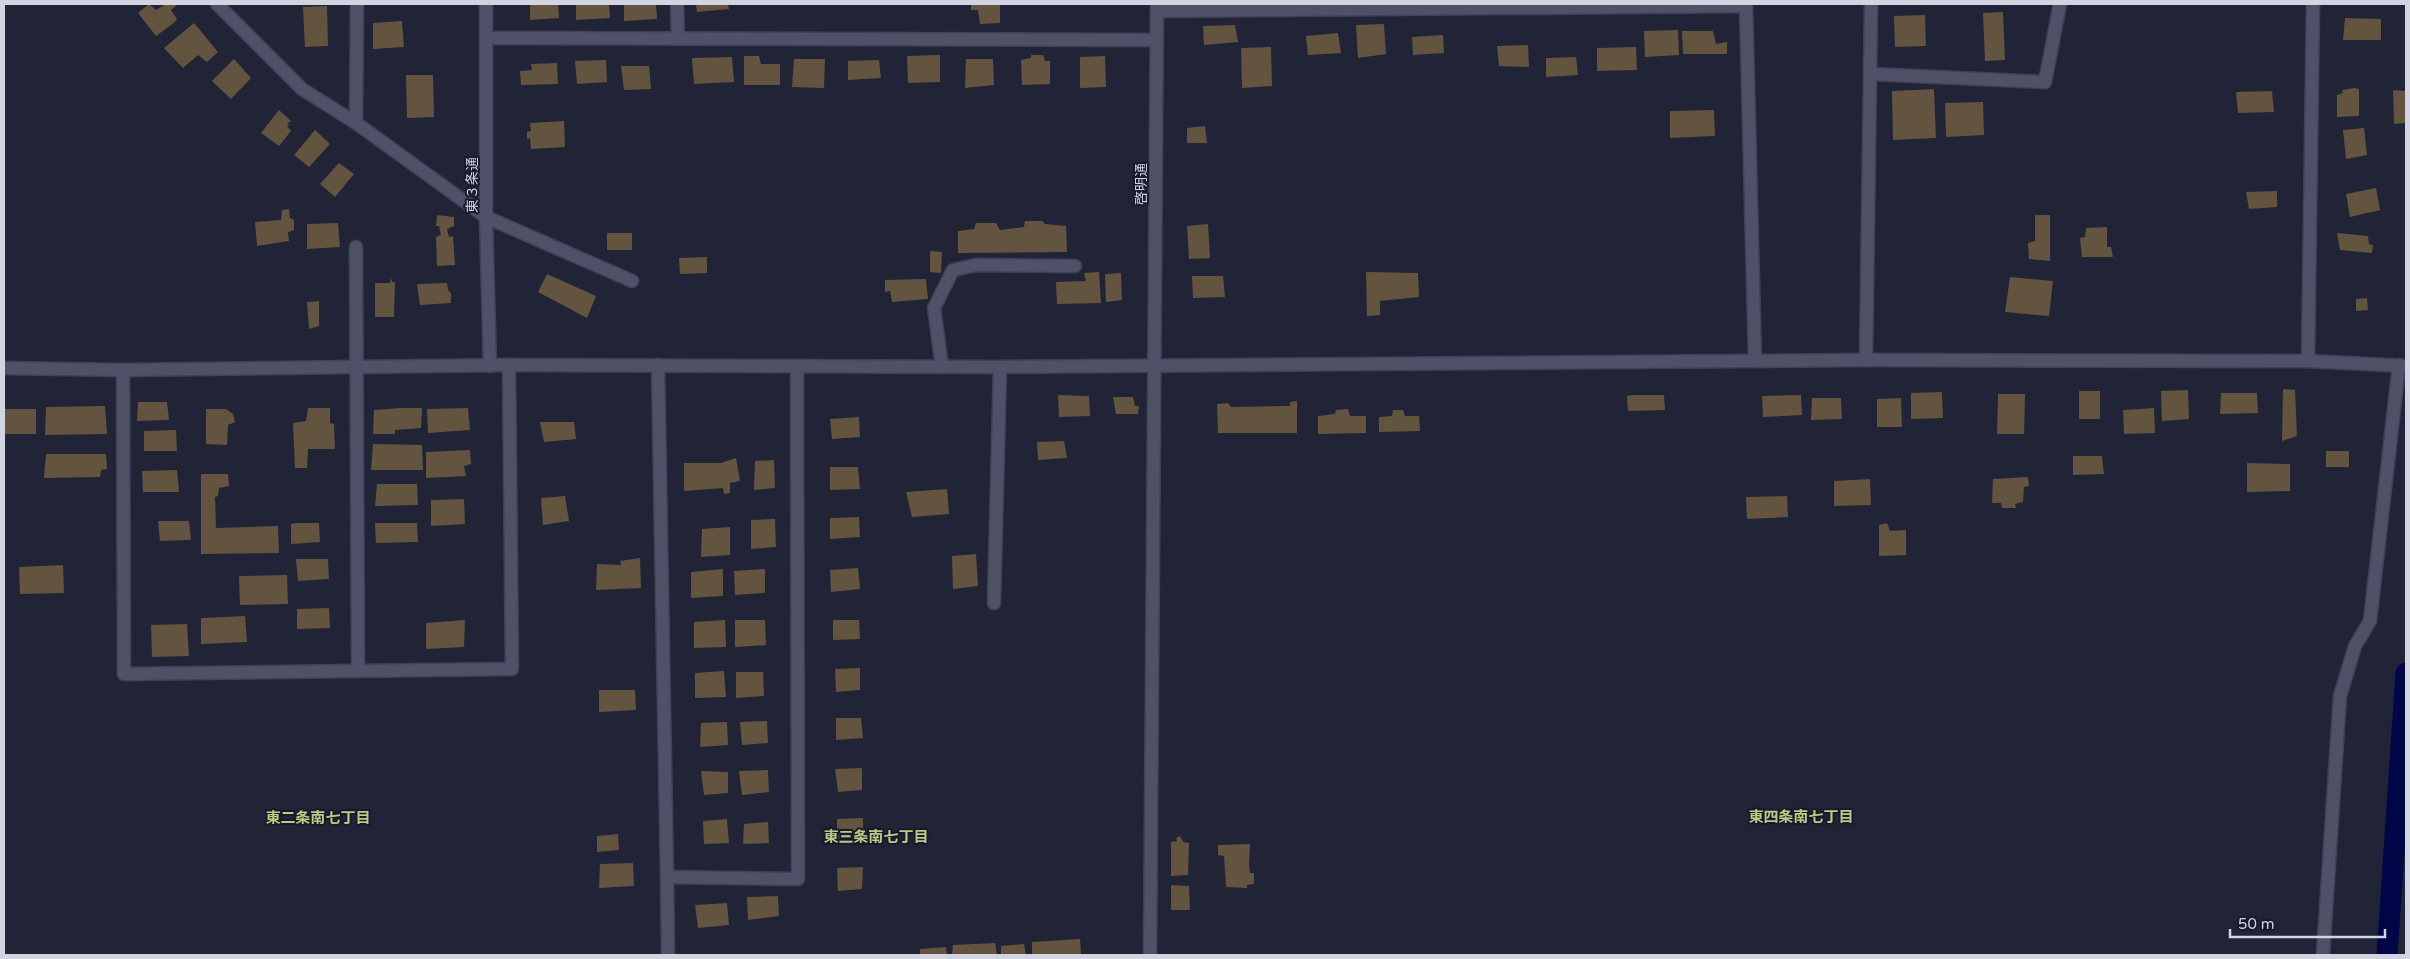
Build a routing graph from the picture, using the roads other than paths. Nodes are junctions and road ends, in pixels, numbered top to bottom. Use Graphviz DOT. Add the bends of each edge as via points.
graph roads {
  1 [pos="217,4"];
  2 [pos="357,4"];
  3 [pos="486,4"];
  4 [pos="677,4"];
  5 [pos="1871,4"];
  6 [pos="2060,4"];
  7 [pos="2314,4"];
  8 [pos="1746,5"];
  9 [pos="1324,6"];
  10 [pos="1157,7"];
  11 [pos="1461,7"];
  12 [pos="487,38"];
  13 [pos="678,38"];
  14 [pos="1156,40"];
  15 [pos="1871,74"];
  16 [pos="356,123"];
  17 [pos="486,216"];
  18 [pos="356,247"];
  19 [pos="1075,266"];
  20 [pos="632,281"];
  21 [pos="1866,360"];
  22 [pos="1755,361"];
  23 [pos="2308,361"];
  24 [pos="658,365"];
  25 [pos="1155,365"];
  26 [pos="490,366"];
  27 [pos="509,366"];
  28 [pos="796,366"];
  29 [pos="2403,366"];
  30 [pos="355,367"];
  31 [pos="942,367"];
  32 [pos="1000,367"];
  33 [pos="4,368"];
  34 [pos="123,370"];
  35 [pos="994,603"];
  36 [pos="358,671"];
  37 [pos="667,877"];
  38 [pos="668,955"];
  39 [pos="1150,955"];
  40 [pos="2323,955"];
  1 -- 16 [label="street" via="302,90"];
  2 -- 16 [label="street"];
  3 -- 12 [label="street, 東３条通"];
  4 -- 13 [label="street"];
  5 -- 15 [label="street"];
  6 -- 15 [label="street" via="2045,82"];
  7 -- 23 [label="street"];
  8 -- 11 [label="street"];
  8 -- 22 [label="street"];
  9 -- 10 [label="street"];
  9 -- 11 [label="street"];
  10 -- 14 [label="street, 啓明通"];
  12 -- 13 [label="street"];
  12 -- 17 [label="street, 東３条通"];
  13 -- 14 [label="street"];
  14 -- 25 [label="street, 啓明通"];
  15 -- 21 [label="street"];
  16 -- 17 [label="street"];
  17 -- 20 [label="street"];
  17 -- 26 [label="street, 東３条通"];
  18 -- 30 [label="street"];
  19 -- 31 [label="street" via="976,265 953,270 934,308"];
  21 -- 22 [label="street"];
  21 -- 23 [label="street"];
  22 -- 25 [label="street"];
  23 -- 29 [label="street"];
  24 -- 27 [label="street"];
  24 -- 28 [label="street"];
  24 -- 37 [label="street"];
  25 -- 32 [label="street"];
  25 -- 39 [label="street, 啓明通"];
  26 -- 27 [label="street"];
  26 -- 30 [label="street"];
  27 -- 36 [label="street" via="512,670"];
  28 -- 31 [label="street"];
  28 -- 37 [label="street" via="798,879"];
  29 -- 40 [label="street" via="2370,621 2354,646 2340,696"];
  30 -- 34 [label="street"];
  30 -- 36 [label="street"];
  31 -- 32 [label="street"];
  32 -- 35 [label="street"];
  33 -- 34 [label="street"];
  34 -- 36 [label="street" via="124,674"];
  37 -- 38 [label="street"];
}
